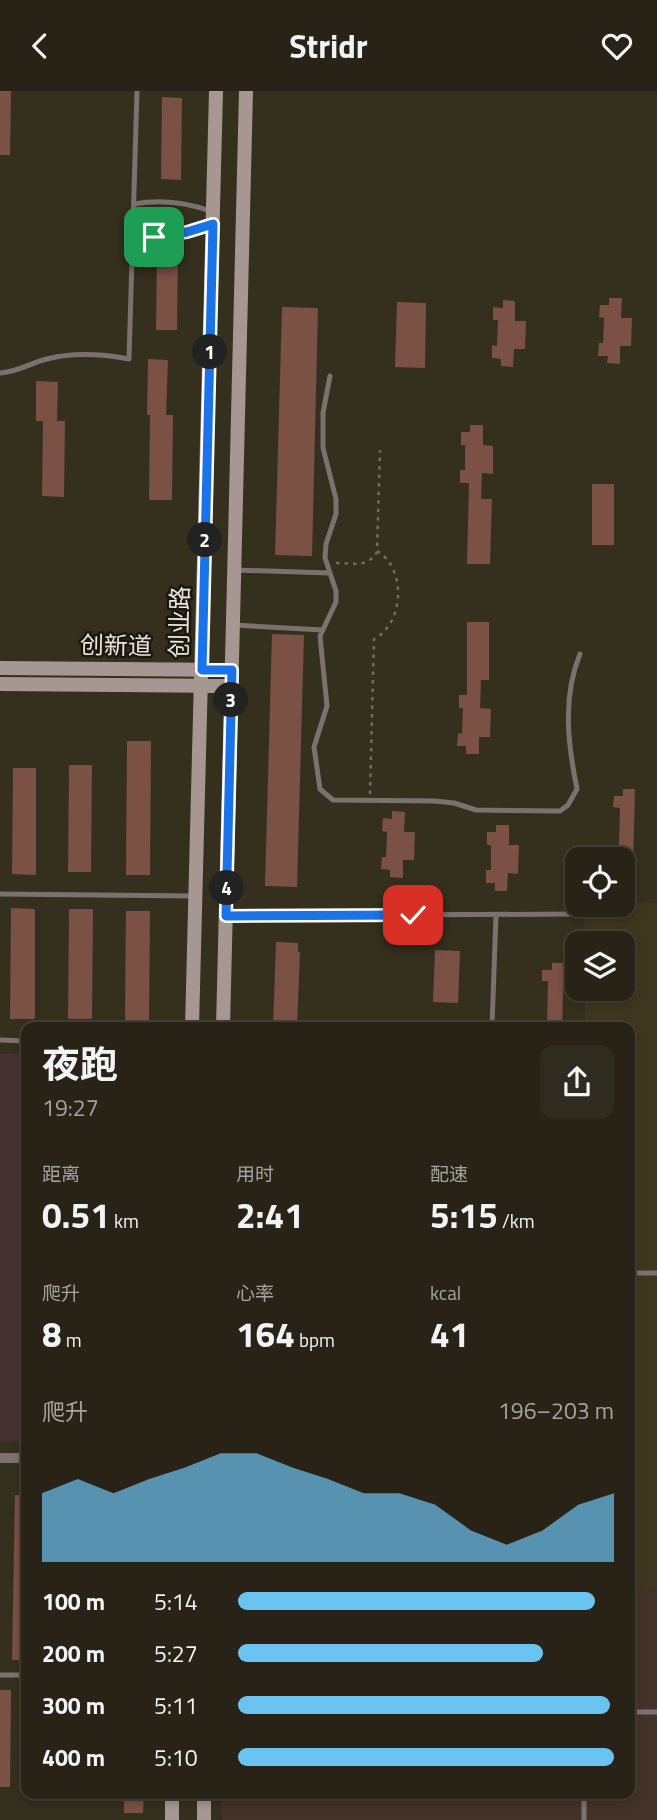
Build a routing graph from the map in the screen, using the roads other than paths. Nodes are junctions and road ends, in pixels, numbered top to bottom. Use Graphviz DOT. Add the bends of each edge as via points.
graph roads {
  1 [pos="137,91"];
  2 [pos="216,91"];
  3 [pos="246,91"];
  4 [pos="134,204"];
  5 [pos="213,218"];
  6 [pos="133,234"];
  7 [pos="0,373"];
  8 [pos="330,376"];
  9 [pos="235,570"];
  10 [pos="329,573"];
  11 [pos="233,625"];
  12 [pos="323,630"];
  13 [pos="579,654"];
  14 [pos="0,668"];
  15 [pos="202,670"];
  16 [pos="232,670"];
  17 [pos="0,684"];
  18 [pos="202,686"];
  19 [pos="232,686"];
  20 [pos="0,894"];
  21 [pos="196,896"];
  22 [pos="565,914"];
  23 [pos="496,915"];
  24 [pos="226,916"];
  25 [pos="192,1022"];
  26 [pos="223,1022"];
  27 [pos="492,1022"];
  28 [pos="0,1041"];
  29 [pos="21,1041"];
  30 [pos="635,1273"];
  31 [pos="657,1273"];
  32 [pos="0,1458"];
  33 [pos="21,1458"];
  34 [pos="0,1675"];
  35 [pos="21,1675"];
  36 [pos="635,1712"];
  37 [pos="657,1712"];
  38 [pos="172,1799"];
  39 [pos="204,1799"];
  40 [pos="584,1799"];
  41 [pos="172,1820"];
  42 [pos="204,1820"];
  43 [pos="584,1820"];
  1 -- 4 [label="lane"];
  2 -- 5 [label="main road, 创业路"];
  3 -- 9 [label="main road"];
  4 -- 5 [label="lane" via="168,201 198,207"];
  4 -- 6 [label="lane"];
  5 -- 6 [label="lane" via="170,236"];
  5 -- 15 [label="main road, 创业路"];
  6 -- 7 [label="lane" via="129,359 78,355 45,359"];
  8 -- 10 [label="lane" via="323,413 323,448 336,499 326,544"];
  9 -- 10 [label="lane"];
  9 -- 11 [label="main road"];
  10 -- 12 [label="lane" via="336,603"];
  11 -- 12 [label="lane"];
  11 -- 16 [label="main road"];
  12 -- 13 [label="lane" via="320,647 327,706 314,747 320,789 333,800 435,801 477,810 560,811 577,789 568,720"];
  14 -- 15 [label="main road, 创新道"];
  15 -- 16 [label="main road, 创新道"];
  15 -- 18 [label="main road, 创业路"];
  16 -- 19 [label="main road"];
  17 -- 18 [label="main road, 创新道"];
  18 -- 19 [label="main road, 创新道"];
  18 -- 21 [label="main road, 创业路"];
  19 -- 24 [label="main road"];
  20 -- 21 [label="lane"];
  21 -- 25 [label="main road, 创业路"];
  22 -- 23 [label="lane"];
  23 -- 24 [label="lane"];
  23 -- 27 [label="lane"];
  24 -- 26 [label="main road"];
  28 -- 29 [label="lane"];
  30 -- 31 [label="lane"];
  32 -- 33 [label="street"];
  34 -- 35 [label="lane"];
  36 -- 37 [label="lane"];
  38 -- 41 [label="main road"];
  39 -- 42 [label="main road"];
  40 -- 43 [label="lane"];
}
